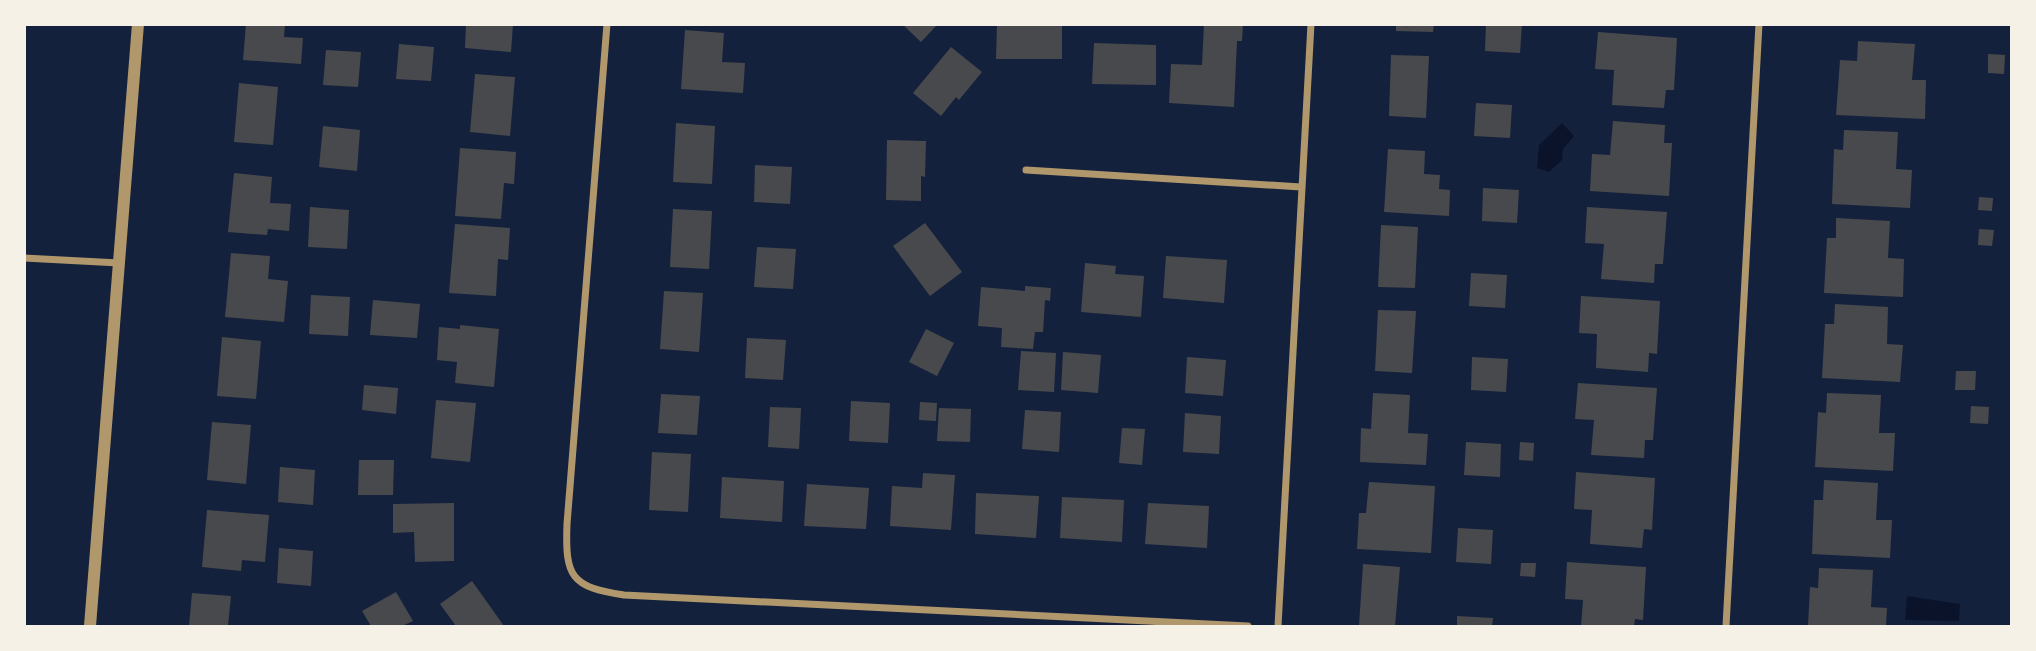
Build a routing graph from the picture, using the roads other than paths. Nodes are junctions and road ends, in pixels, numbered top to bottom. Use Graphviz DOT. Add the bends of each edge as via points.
graph roads {
  1 [pos="138,24"];
  2 [pos="607,24"];
  3 [pos="1311,24"];
  4 [pos="1759,24"];
  5 [pos="1026,170"];
  6 [pos="1301,187"];
  7 [pos="24,258"];
  8 [pos="119,263"];
  9 [pos="90,626"];
  10 [pos="1248,626"];
  11 [pos="1278,626"];
  12 [pos="1726,626"];
  1 -- 8 [label="street"];
  2 -- 10 [label="street" via="567,524 570,572 582,584 624,594"];
  3 -- 6 [label="street"];
  4 -- 12 [label="street"];
  5 -- 6 [label="street"];
  6 -- 11 [label="street"];
  7 -- 8 [label="street"];
  8 -- 9 [label="street"];
}
